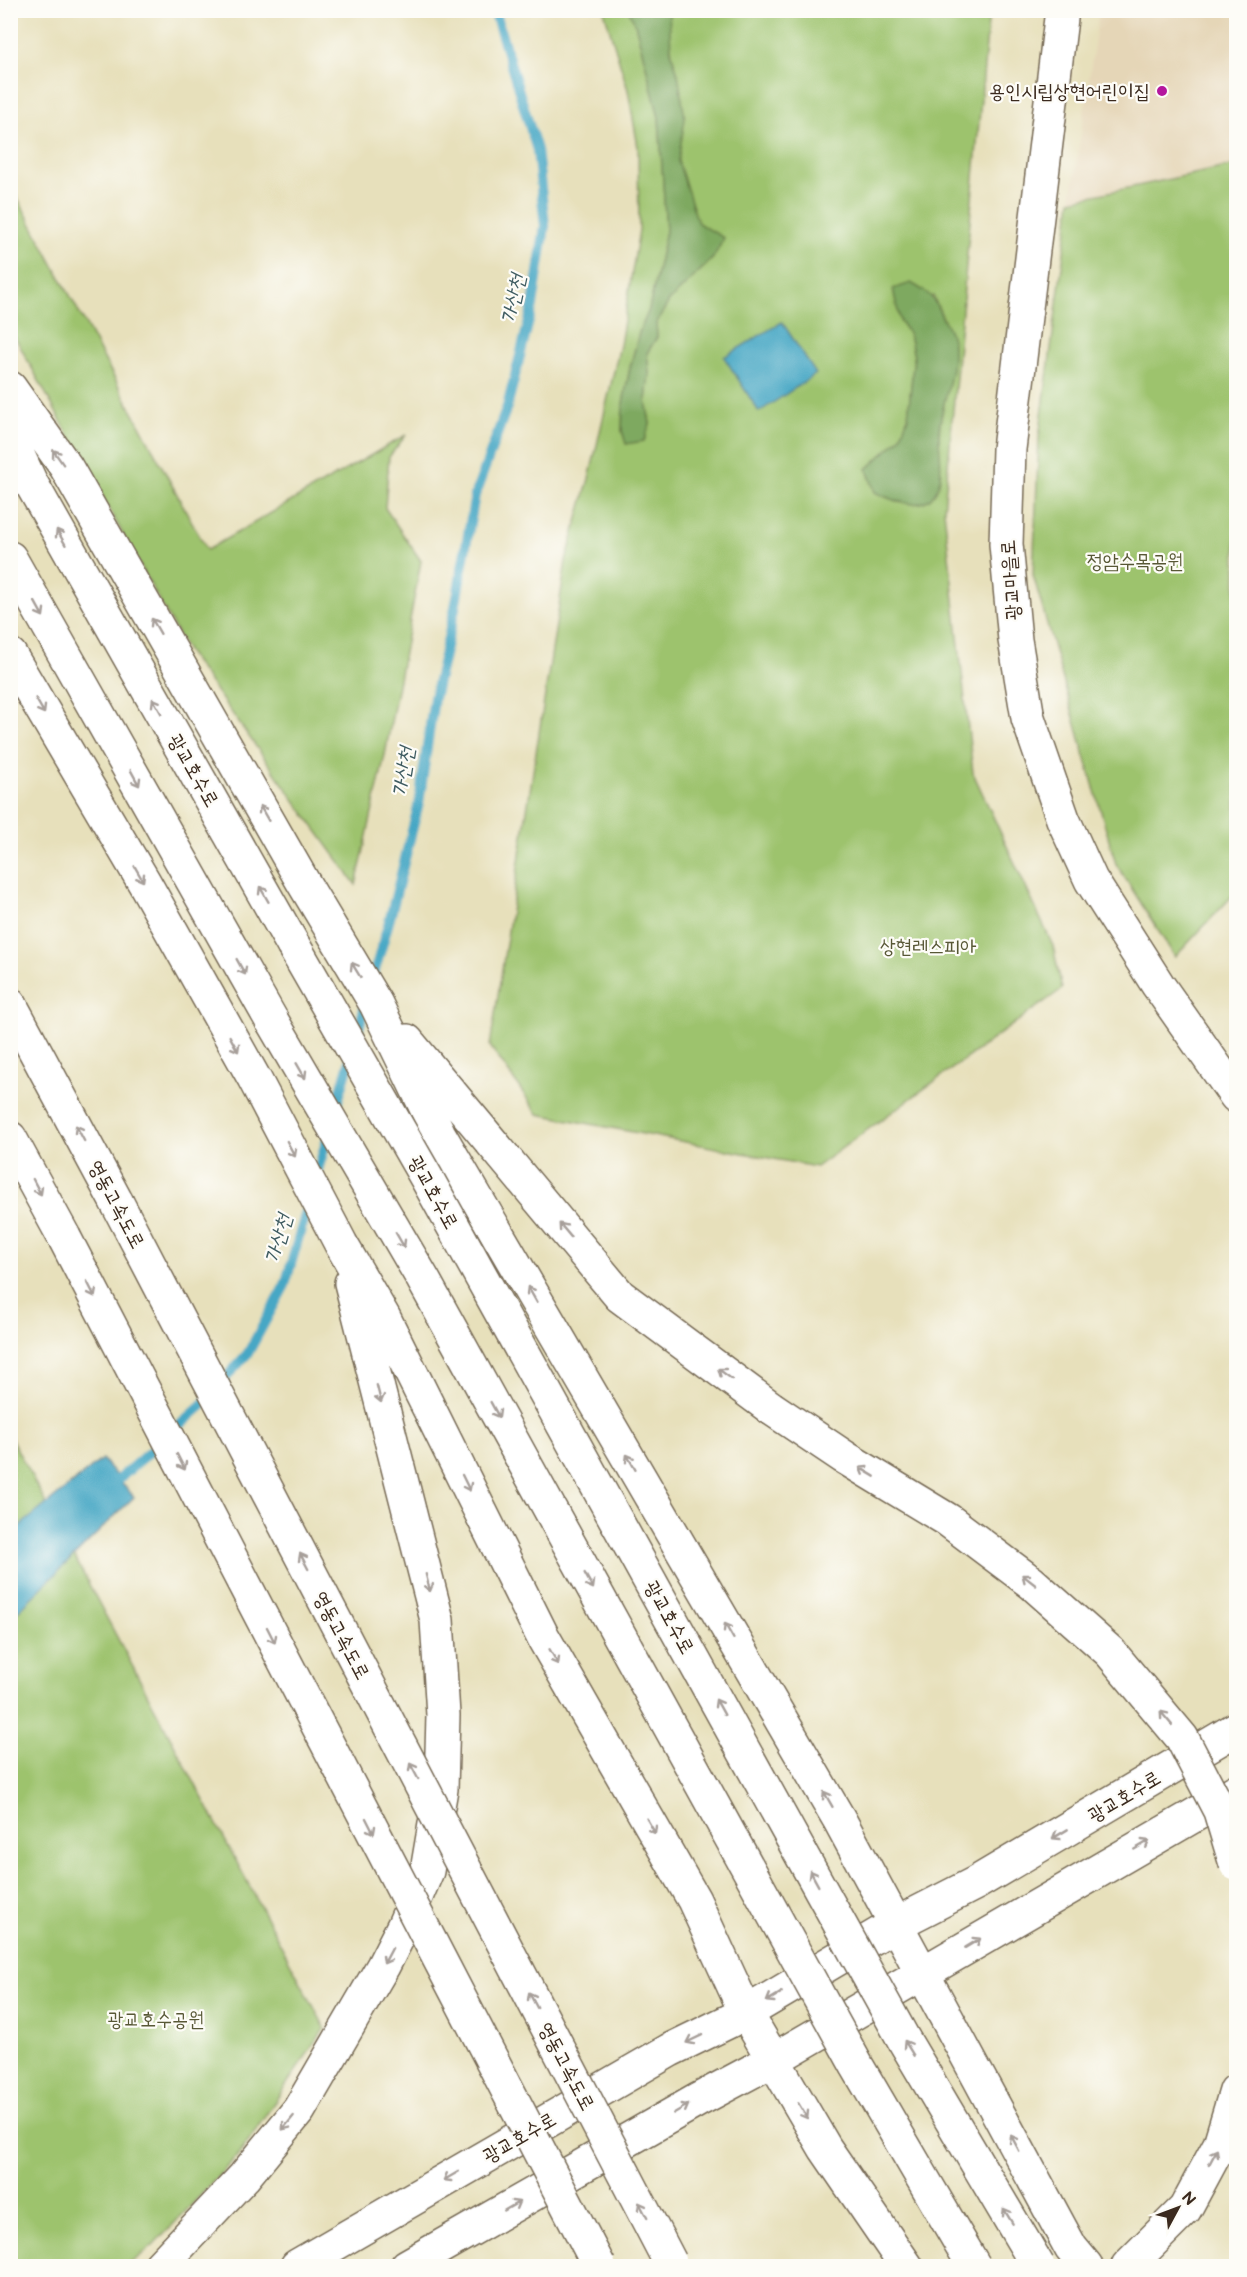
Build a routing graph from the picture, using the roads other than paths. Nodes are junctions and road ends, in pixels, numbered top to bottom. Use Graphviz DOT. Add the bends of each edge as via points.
graph roads {
  1 [pos="1062,10"];
  2 [pos="10,388"];
  3 [pos="10,438"];
  4 [pos="10,558"];
  5 [pos="10,655"];
  6 [pos="376,1004"];
  7 [pos="10,1005"];
  8 [pos="1236,1096"];
  9 [pos="10,1138"];
  10 [pos="375,1328"];
  11 [pos="1236,1729"];
  12 [pos="1236,1791"];
  13 [pos="1236,1864"];
  14 [pos="896,1924"];
  15 [pos="923,1972"];
  16 [pos="746,2013"];
  17 [pos="773,2060"];
  18 [pos="1236,2091"];
  19 [pos="671,2264"];
  20 [pos="160,2266"];
  21 [pos="297,2266"];
  22 [pos="407,2266"];
  23 [pos="599,2266"];
  24 [pos="906,2266"];
  25 [pos="974,2266"];
  26 [pos="1038,2266"];
  27 [pos="1086,2266"];
  28 [pos="1128,2266"];
  1 -- 8 [label="main road, 광교마을로" via="1009,449 1006,544 1015,640 1028,718 1063,819 1091,880"];
  6 -- 2 [label="main road, one-way" via="66,467"];
  26 -- 3 [label="main road, 광교호수로, one-way, bridge" via="898,2030 437,1197 31,483"];
  4 -- 25 [label="main road, one-way, bridge" via="429,1290 857,2066"];
  5 -- 10 [label="main road, one-way" via="254,1078 341,1244"];
  13 -- 6 [label="main road, one-way, bridge" via="1220,1811 1182,1738 1110,1652 1032,1582 948,1520 771,1408 620,1296"];
  14 -- 6 [label="main road, one-way" via="839,1819 439,1134"];
  19 -- 7 [label="main road, 영동고속도로, one-way, bridge"];
  9 -- 23 [label="main road, one-way, bridge"];
  10 -- 16 [label="main road, one-way" via="543,1637 694,1900"];
  10 -- 20 [label="main road, one-way" via="437,1620 441,1789 427,1871 383,1966 299,2110 244,2177"];
  11 -- 14 [label="main road, 광교호수로, one-way" via="976,1883"];
  15 -- 12 [label="main road, one-way"];
  14 -- 15 [label="main road"];
  14 -- 16 [label="main road, 광교호수로, one-way"];
  15 -- 17 [label="main road"];
  27 -- 15 [label="main road, one-way" via="1071,2247"];
  16 -- 17 [label="main road"];
  16 -- 21 [label="main road, 광교호수로, one-way" via="670,2050"];
  22 -- 17 [label="main road, one-way"];
  17 -- 24 [label="main road, one-way" via="825,2148"];
  28 -- 18 [label="main road, one-way" via="1185,2209 1220,2144"];
}
